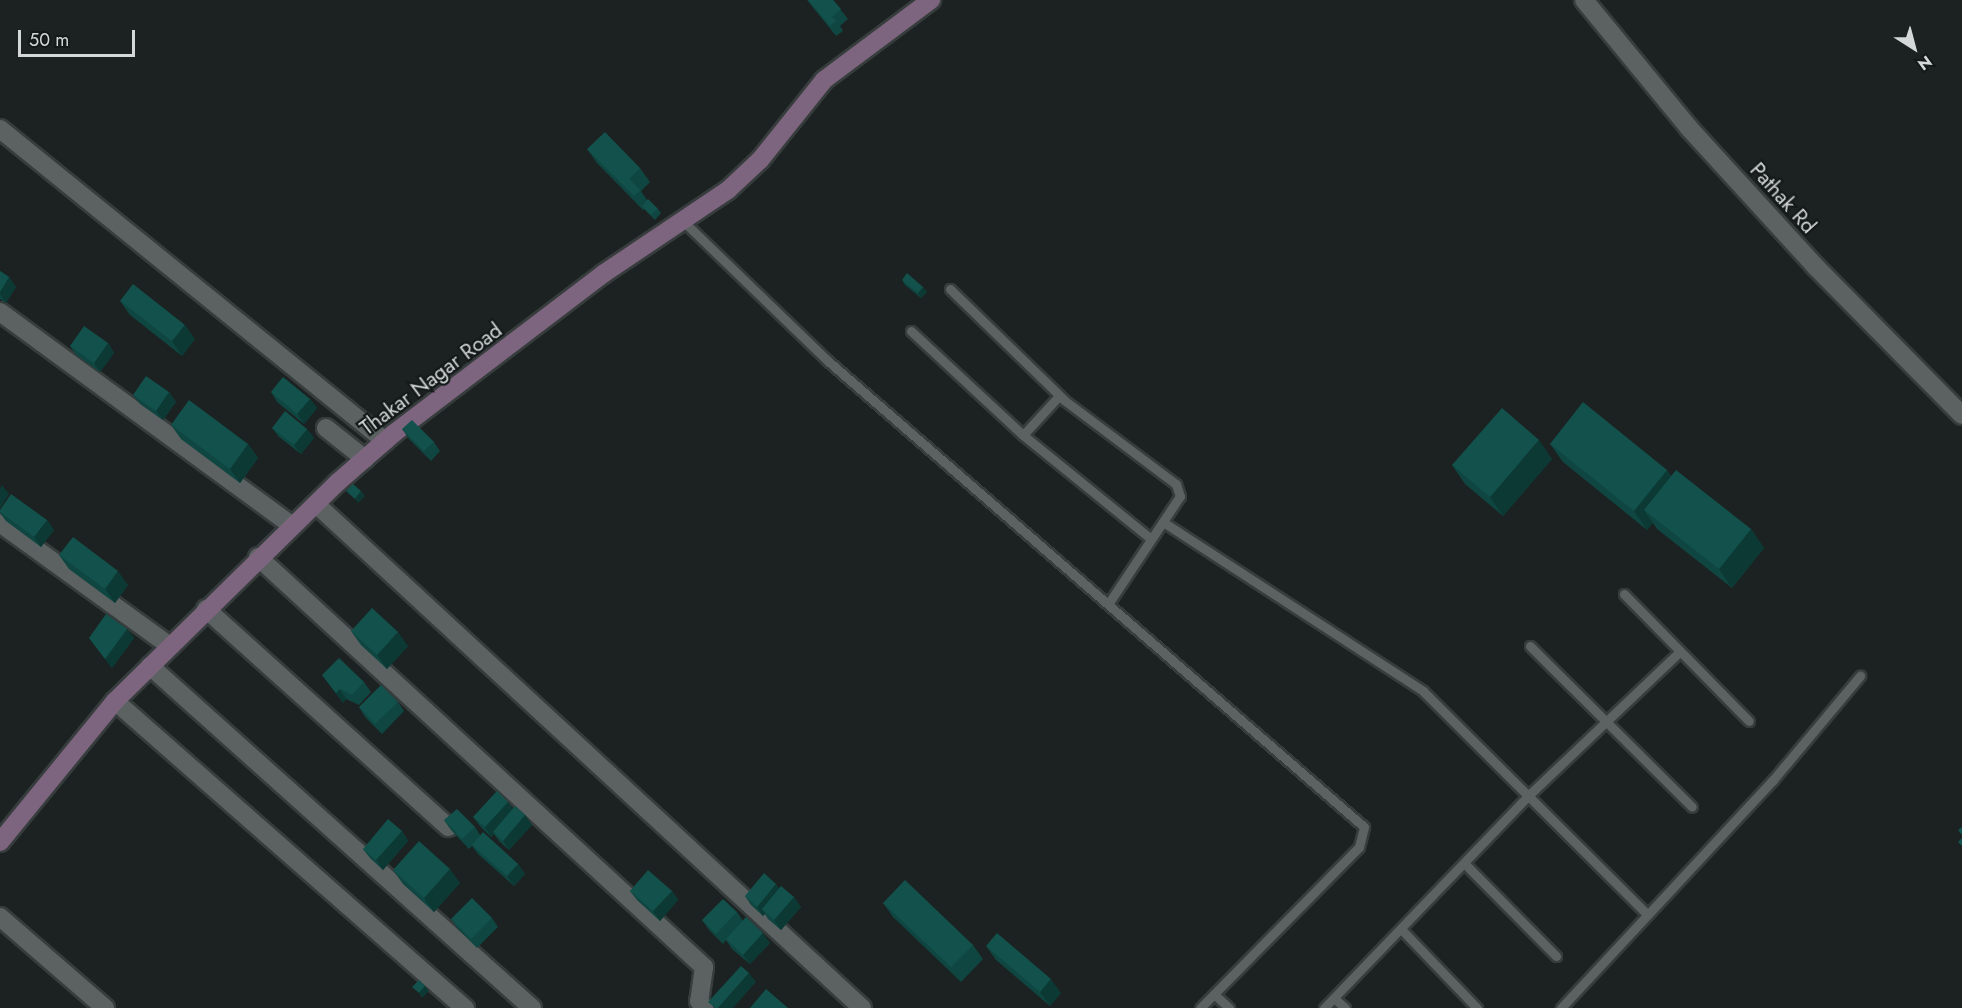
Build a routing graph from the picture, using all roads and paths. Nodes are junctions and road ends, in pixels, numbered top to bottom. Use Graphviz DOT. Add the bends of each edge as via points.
graph roads {
  1 [pos="930,0"];
  2 [pos="1584,0"];
  3 [pos="0,129"];
  4 [pos="683,221"];
  5 [pos="950,289"];
  6 [pos="0,312"];
  7 [pos="911,331"];
  8 [pos="1059,396"];
  9 [pos="1962,415"];
  10 [pos="326,428"];
  11 [pos="1023,435"];
  12 [pos="385,441"];
  13 [pos="365,459"];
  14 [pos="316,504"];
  15 [pos="1163,522"];
  16 [pos="0,523"];
  17 [pos="291,526"];
  18 [pos="1152,539"];
  19 [pos="258,556"];
  20 [pos="1624,594"];
  21 [pos="1109,603"];
  22 [pos="206,609"];
  23 [pos="170,646"];
  24 [pos="1530,646"];
  25 [pos="1679,652"];
  26 [pos="150,666"];
  27 [pos="1860,676"];
  28 [pos="115,701"];
  29 [pos="1607,721"];
  30 [pos="1749,721"];
  31 [pos="1528,795"];
  32 [pos="1692,807"];
  33 [pos="448,827"];
  34 [pos="0,842"];
  35 [pos="1464,863"];
  36 [pos="1648,915"];
  37 [pos="0,917"];
  38 [pos="1401,929"];
  39 [pos="1556,956"];
  40 [pos="1214,994"];
  41 [pos="1335,998"];
  42 [pos="105,1008"];
  43 [pos="465,1008"];
  44 [pos="532,1008"];
  45 [pos="704,1008"];
  46 [pos="862,1008"];
  47 [pos="1200,1008"];
  48 [pos="1228,1008"];
  49 [pos="1324,1008"];
  50 [pos="1345,1008"];
  51 [pos="1477,1008"];
  52 [pos="1561,1008"];
  1 -- 4 [label="street, Thakar Nagar Road" via="824,80 760,160"];
  2 -- 9 [label="street, Pathak Rd" via="1760,206 1905,362"];
  3 -- 12 [label="street"];
  4 -- 12 [label="street, Thakar Nagar Road" via="603,274"];
  4 -- 21 [label="lane" via="828,361"];
  5 -- 8 [label="lane"];
  6 -- 17 [label="street"];
  7 -- 11 [label="lane"];
  8 -- 11 [label="lane"];
  8 -- 15 [label="lane" via="1106,436 1166,472 1180,496"];
  10 -- 13 [label="street"];
  11 -- 18 [label="lane"];
  12 -- 13 [label="street, Thakar Nagar Road"];
  13 -- 14 [label="street, Thakar Nagar Road"];
  14 -- 17 [label="street, Thakar Nagar Road"];
  14 -- 46 [label="street"];
  15 -- 18 [label="lane"];
  15 -- 31 [label="lane" via="1423,691"];
  16 -- 23 [label="street"];
  17 -- 19 [label="street, Thakar Nagar Road"];
  18 -- 21 [label="lane"];
  19 -- 22 [label="street, Thakar Nagar Road"];
  19 -- 45 [label="street" via="704,967 699,1001"];
  20 -- 25 [label="lane"];
  21 -- 40 [label="lane" via="1364,827 1359,847"];
  22 -- 23 [label="street, Thakar Nagar Road"];
  22 -- 33 [label="street"];
  23 -- 26 [label="street, Thakar Nagar Road"];
  24 -- 29 [label="lane"];
  25 -- 29 [label="lane"];
  25 -- 30 [label="lane"];
  26 -- 28 [label="street, Thakar Nagar Road"];
  26 -- 44 [label="street"];
  27 -- 36 [label="lane"];
  28 -- 34 [label="street, Thakar Nagar Road"];
  28 -- 43 [label="street"];
  29 -- 31 [label="lane"];
  29 -- 32 [label="lane"];
  31 -- 35 [label="lane"];
  31 -- 36 [label="lane"];
  35 -- 38 [label="lane"];
  35 -- 39 [label="lane"];
  36 -- 52 [label="lane"];
  37 -- 42 [label="street"];
  38 -- 41 [label="lane"];
  38 -- 51 [label="lane"];
  40 -- 47 [label="lane"];
  40 -- 48 [label="lane"];
  41 -- 49 [label="lane"];
  41 -- 50 [label="lane"];
}
